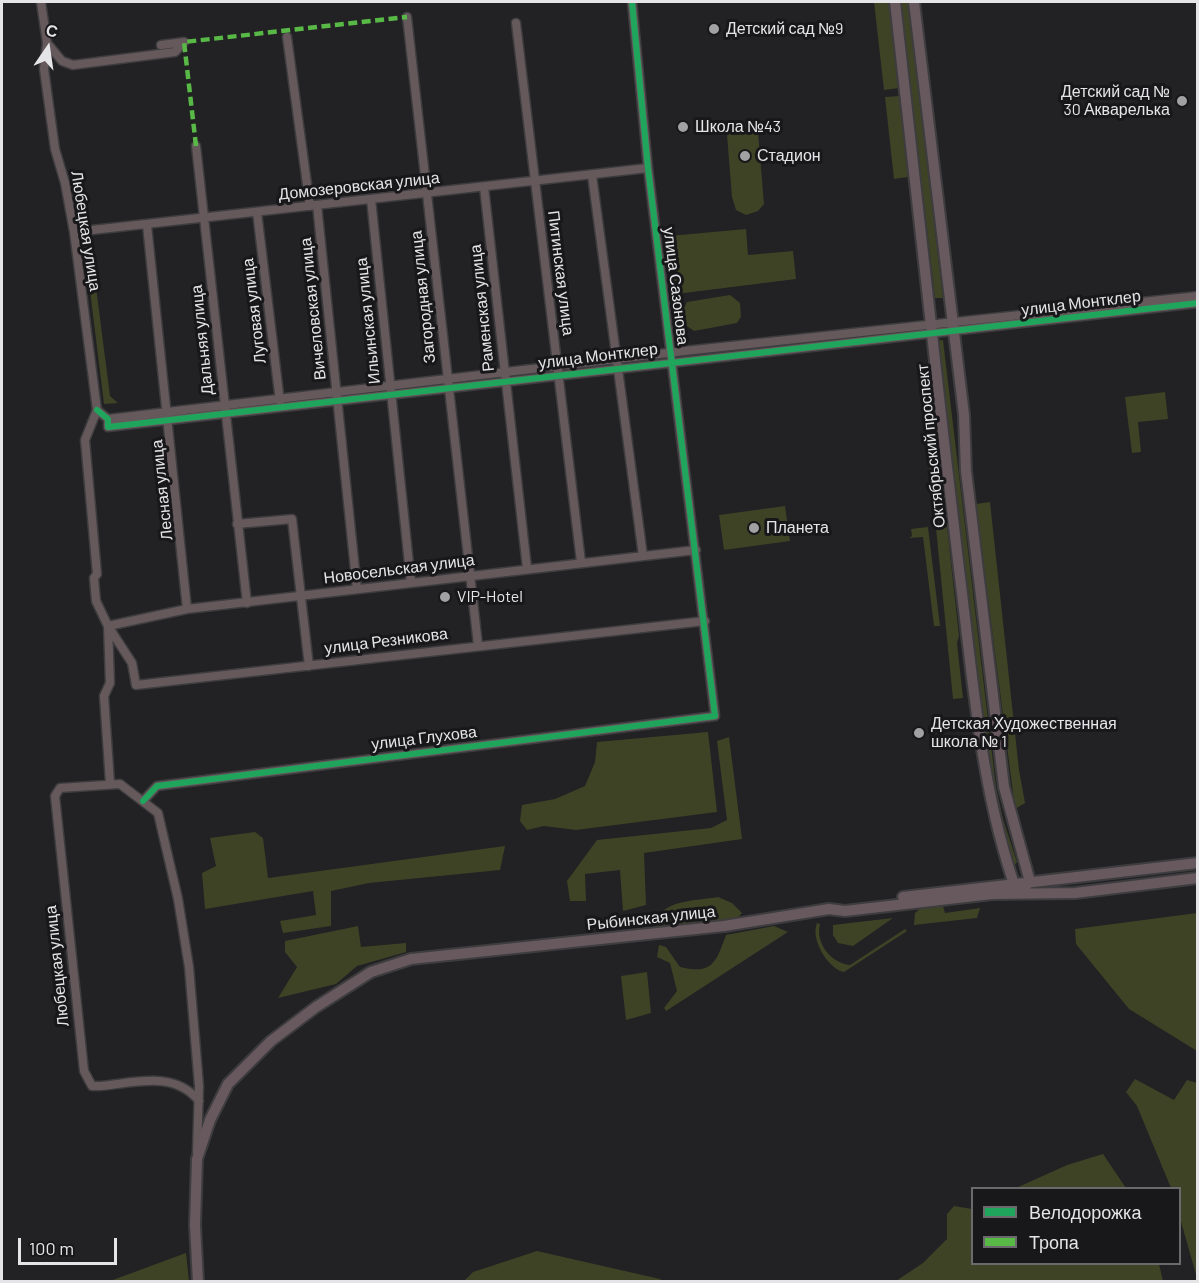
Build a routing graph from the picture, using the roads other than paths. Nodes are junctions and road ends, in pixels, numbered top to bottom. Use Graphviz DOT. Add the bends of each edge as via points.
graph roads {
  1 [pos="41,2"];
  2 [pos="632,2"];
  3 [pos="895,2"];
  4 [pos="914,2"];
  5 [pos="407,17"];
  6 [pos="516,23"];
  7 [pos="287,37"];
  8 [pos="46,43"];
  9 [pos="161,45"];
  10 [pos="196,146"];
  11 [pos="648,168"];
  12 [pos="592,175"];
  13 [pos="534,181"];
  14 [pos="484,187"];
  15 [pos="427,193"];
  16 [pos="371,199"];
  17 [pos="314,206"];
  18 [pos="257,212"];
  19 [pos="204,217"];
  20 [pos="147,225"];
  21 [pos="74,232"];
  22 [pos="1197,296"];
  23 [pos="1197,303"];
  24 [pos="954,328"];
  25 [pos="933,330"];
  26 [pos="671,357"];
  27 [pos="616,363"];
  28 [pos="558,370"];
  29 [pos="504,377"];
  30 [pos="447,383"];
  31 [pos="391,390"];
  32 [pos="337,396"];
  33 [pos="280,403"];
  34 [pos="224,409"];
  35 [pos="97,410"];
  36 [pos="169,416"];
  37 [pos="237,524"];
  38 [pos="696,550"];
  39 [pos="643,556"];
  40 [pos="581,562"];
  41 [pos="527,568"];
  42 [pos="469,575"];
  43 [pos="411,583"];
  44 [pos="357,589"];
  45 [pos="301,596"];
  46 [pos="247,603"];
  47 [pos="187,609"];
  48 [pos="705,621"];
  49 [pos="108,626"];
  50 [pos="478,645"];
  51 [pos="309,666"];
  52 [pos="715,716"];
  53 [pos="110,783"];
  54 [pos="143,801"];
  55 [pos="1197,863"];
  56 [pos="1197,878"];
  57 [pos="1030,882"];
  58 [pos="1015,889"];
  59 [pos="199,1101"];
  60 [pos="197,1158"];
  61 [pos="198,1281"];
  1 -- 8 [label="street, Любецкая улица"];
  2 -- 11 [label="street, улица Сазонова"];
  3 -- 25 [label="main road, Октябрьский проспект"];
  4 -- 24 [label="main road, Октябрьский проспект"];
  5 -- 15 [label="street, Загородная улица"];
  6 -- 13 [label="street, Питинская улица"];
  7 -- 17 [label="street, Вичеловская улица"];
  8 -- 9 [label="street" via="62,61 73,64 175,52 184,42"];
  8 -- 21 [label="street, Любецкая улица" via="44,69 55,149"];
  10 -- 19 [label="street, Дальняя улица"];
  11 -- 12 [label="street, Домозеровская улица"];
  11 -- 26 [label="street, улица Сазонова"];
  12 -- 13 [label="street, Домозеровская улица"];
  12 -- 27 [label="street"];
  13 -- 14 [label="street, Домозеровская улица"];
  13 -- 28 [label="street, Питинская улица"];
  14 -- 15 [label="street, Домозеровская улица"];
  14 -- 29 [label="street, Раменская улица"];
  15 -- 16 [label="street, Домозеровская улица"];
  15 -- 30 [label="street, Загородная улица"];
  16 -- 17 [label="street, Домозеровская улица"];
  16 -- 31 [label="street, Ильинская улица"];
  17 -- 18 [label="street, Домозеровская улица"];
  17 -- 32 [label="street, Вичеловская улица"];
  18 -- 19 [label="street, Домозеровская улица"];
  18 -- 33 [label="street, Луговая улица"];
  19 -- 20 [label="street, Домозеровская улица"];
  19 -- 34 [label="street, Дальняя улица"];
  20 -- 21 [label="street, Домозеровская улица"];
  20 -- 36 [label="street, Лесная улица"];
  21 -- 35 [label="street, Любецкая улица"];
  22 -- 24 [label="street, улица Монтклер"];
  23 -- 24 [label="street, улица Монтклер"];
  24 -- 25 [label="street, улица Монтклер"];
  24 -- 57 [label="main road, Октябрьский проспект" via="966,471 1004,788"];
  25 -- 26 [label="street, улица Монтклер"];
  25 -- 58 [label="main road, Октябрьский проспект" via="987,786 996,831"];
  26 -- 27 [label="street, улица Монтклер"];
  26 -- 38 [label="street, улица Сазонова"];
  27 -- 28 [label="street, улица Монтклер"];
  27 -- 39 [label="street"];
  28 -- 29 [label="street, улица Монтклер"];
  28 -- 40 [label="street, Питинская улица"];
  29 -- 30 [label="street, улица Монтклер"];
  29 -- 41 [label="street, Раменская улица"];
  30 -- 31 [label="street, улица Монтклер"];
  30 -- 42 [label="street, Загородная улица"];
  31 -- 32 [label="street, улица Монтклер"];
  31 -- 43 [label="street, Ильинская улица"];
  32 -- 33 [label="street, улица Монтклер"];
  32 -- 44 [label="street, Вичеловская улица"];
  33 -- 34 [label="street, улица Монтклер"];
  34 -- 36 [label="street, улица Монтклер"];
  34 -- 37 [label="street, Дальняя улица"];
  35 -- 36 [label="street, улица Монтклер" via="108,423"];
  35 -- 49 [label="street, Любецкая улица" via="85,440 96,601"];
  36 -- 47 [label="street, Лесная улица"];
  37 -- 45 [label="street" via="292,519"];
  37 -- 46 [label="street, Дальняя улица"];
  38 -- 39 [label="street, Новосельская улица"];
  38 -- 48 [label="street, улица Сазонова"];
  39 -- 40 [label="street, Новосельская улица"];
  40 -- 41 [label="street, Новосельская улица"];
  41 -- 42 [label="street, Новосельская улица"];
  42 -- 43 [label="street, Новосельская улица"];
  42 -- 50 [label="street, Загородная улица"];
  43 -- 44 [label="street, Новосельская улица"];
  44 -- 45 [label="street, Новосельская улица"];
  45 -- 46 [label="street, Новосельская улица"];
  45 -- 51 [label="street"];
  46 -- 47 [label="street, Новосельская улица"];
  47 -- 49 [label="street, Новосельская улица"];
  48 -- 50 [label="street, улица Резникова"];
  48 -- 52 [label="street, улица Сазонова"];
  49 -- 51 [label="street, улица Резникова" via="132,663 136,685"];
  49 -- 53 [label="street" via="110,684 104,696"];
  50 -- 51 [label="street, улица Резникова"];
  52 -- 54 [label="street, улица Глухова" via="157,786"];
  53 -- 54 [label="street, Любецкая улица" via="120,784"];
  53 -- 59 [label="street, Любецкая улица" via="60,788 55,796 84,1071 92,1086 166,1080 187,1087"];
  54 -- 59 [label="street" via="158,813 178,899 189,967"];
  55 -- 57 [label="main road"];
  56 -- 58 [label="main road, Рыбинская улица" via="1075,893"];
  57 -- 58 [label="main road"];
  58 -- 60 [label="main road, Рыбинская улица" via="829,909 724,926 411,959 371,972 271,1041 228,1084"];
  59 -- 60 [label="street"];
  60 -- 61 [label="main road, Рыбинская улица"];
}
